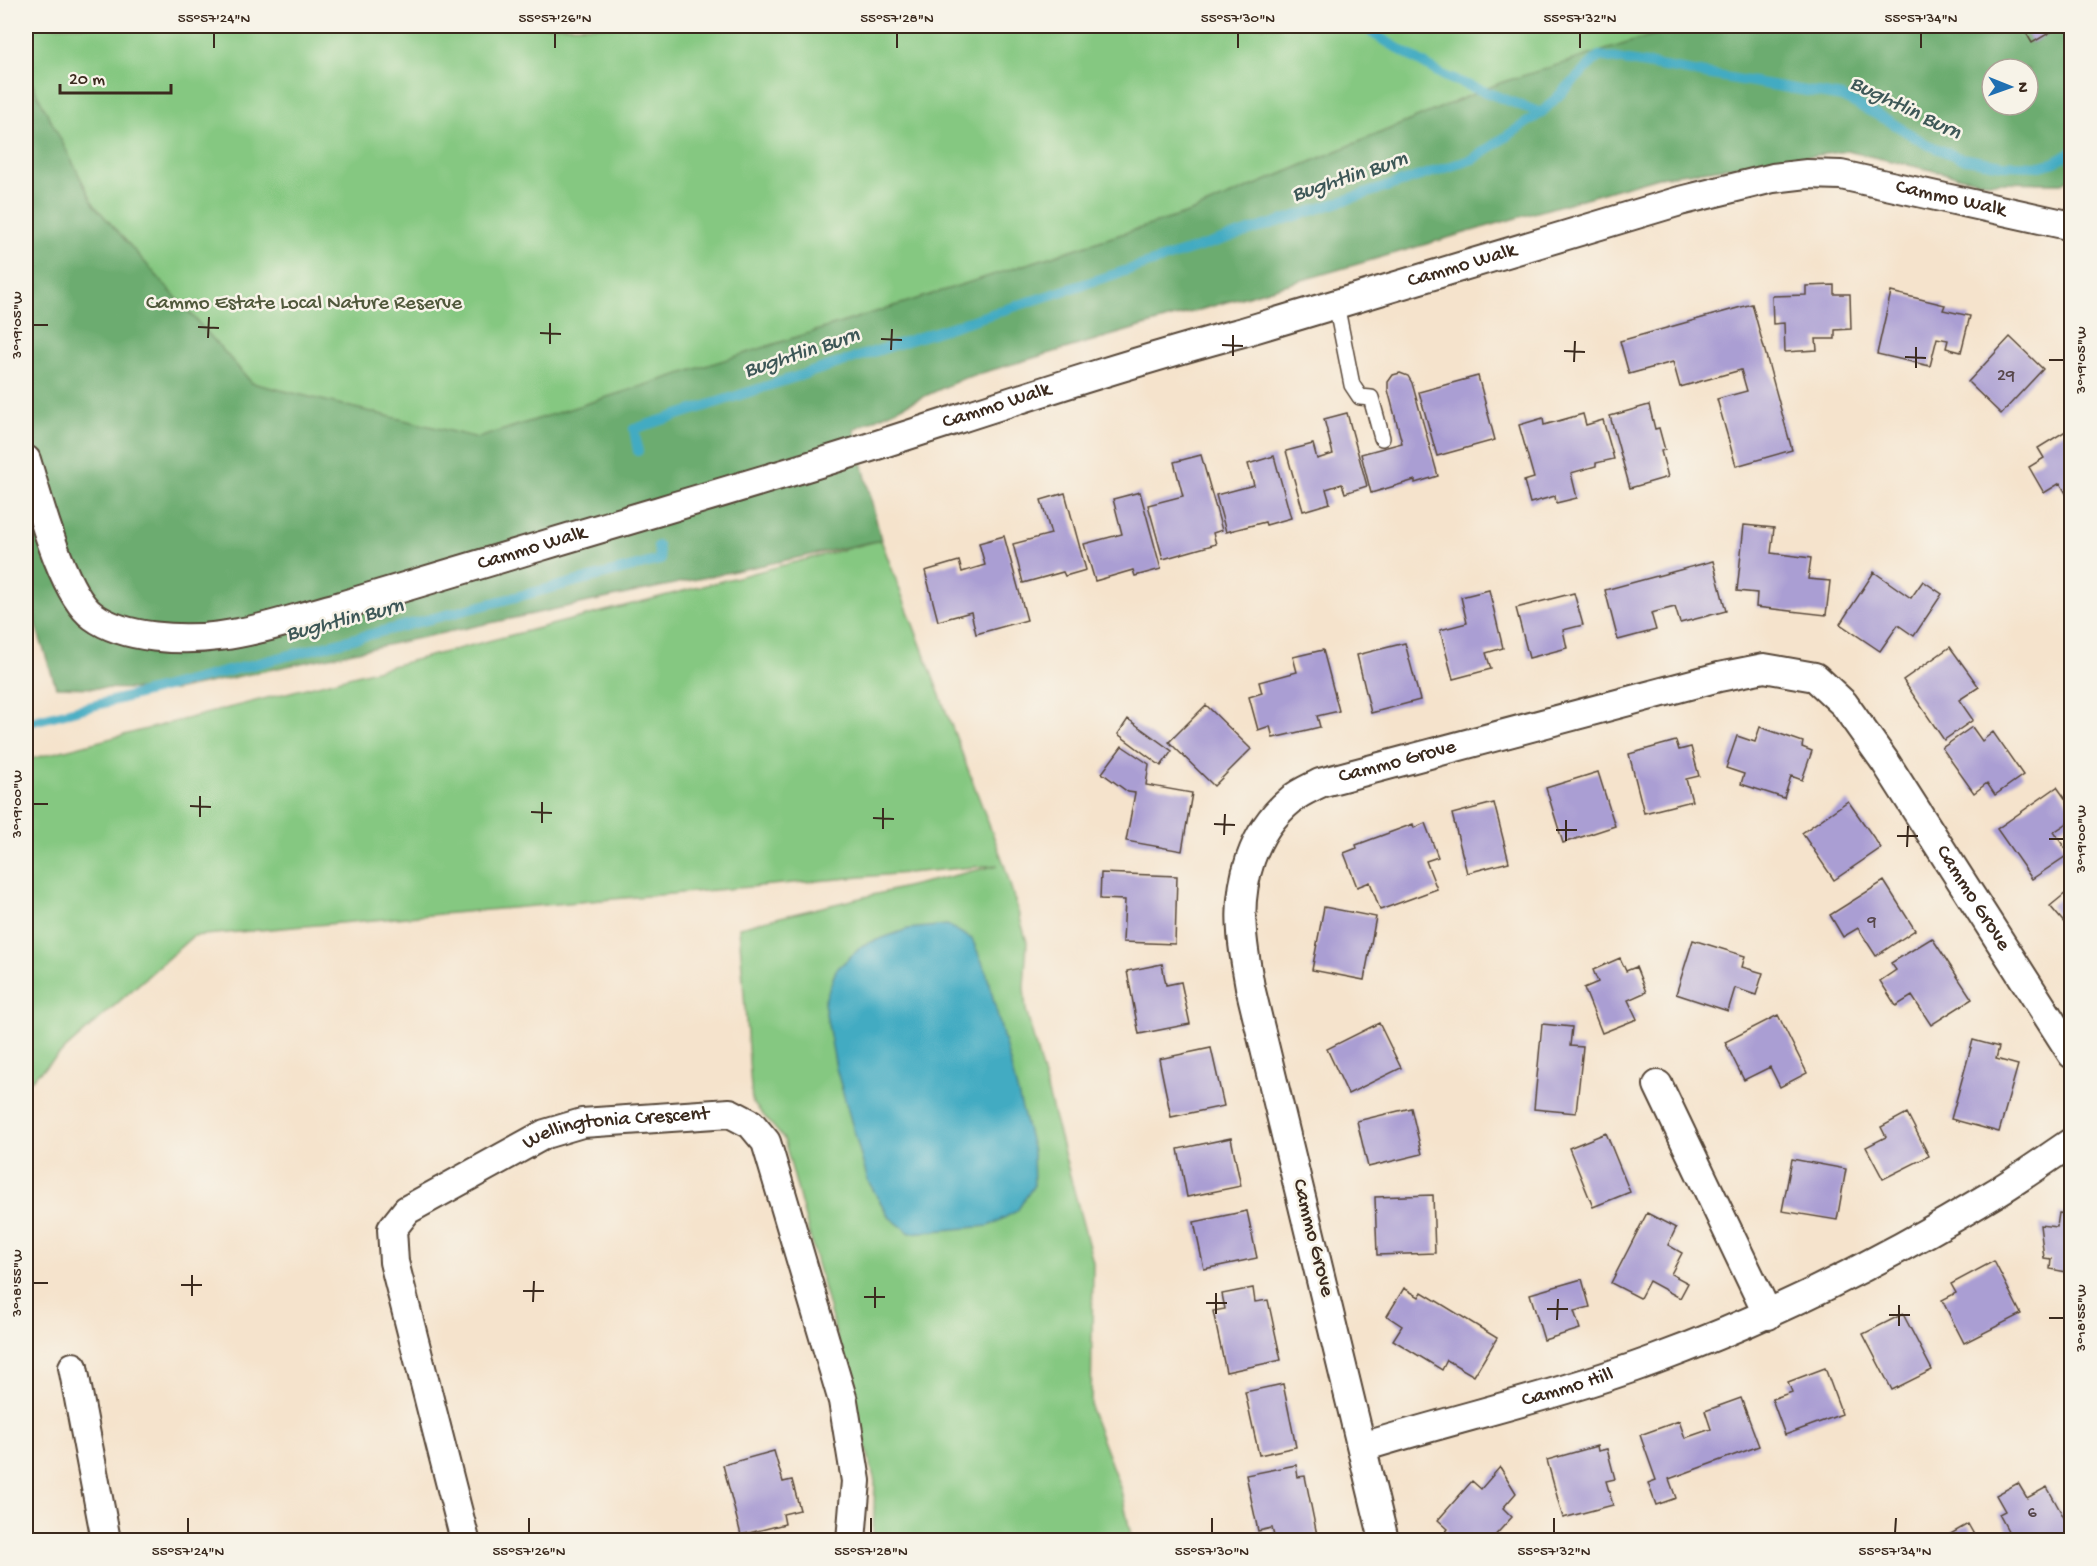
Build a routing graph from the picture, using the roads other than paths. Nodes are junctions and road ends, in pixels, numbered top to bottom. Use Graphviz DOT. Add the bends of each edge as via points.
graph roads {
  1 [pos="2072,226"];
  2 [pos="1336,304"];
  3 [pos="1382,438"];
  4 [pos="26,460"];
  5 [pos="2072,1054"];
  6 [pos="1660,1084"];
  7 [pos="2072,1142"];
  8 [pos="1768,1315"];
  9 [pos="73,1367"];
  10 [pos="1363,1447"];
  11 [pos="106,1540"];
  12 [pos="465,1540"];
  13 [pos="851,1540"];
  14 [pos="1384,1540"];
  1 -- 2 [label="street, Cammo Walk" via="1841,175 1808,174 1773,178 1680,201"];
  2 -- 3 [label="lane" via="1352,385 1360,396 1371,398"];
  2 -- 4 [label="street, Cammo Walk" via="415,585 218,637 157,637 115,627 93,616 64,575"];
  5 -- 10 [label="street, Cammo Grove" via="1886,763 1844,704 1815,677 1764,668 1719,677 1320,783 1292,798 1266,826 1250,857 1241,897 1242,933 1250,987"];
  6 -- 8 [label="street"];
  7 -- 8 [label="street, Cammo Hill" via="1994,1194 1876,1262"];
  8 -- 10 [label="street, Cammo Hill" via="1641,1364"];
  9 -- 11 [label="street"];
  10 -- 14 [label="street, Cammo Grove"];
  12 -- 13 [label="street, Wellingtonia Crescent" via="394,1262 392,1229 407,1210 545,1134 582,1123 730,1113 751,1124 766,1142 843,1401 856,1481"];
}
